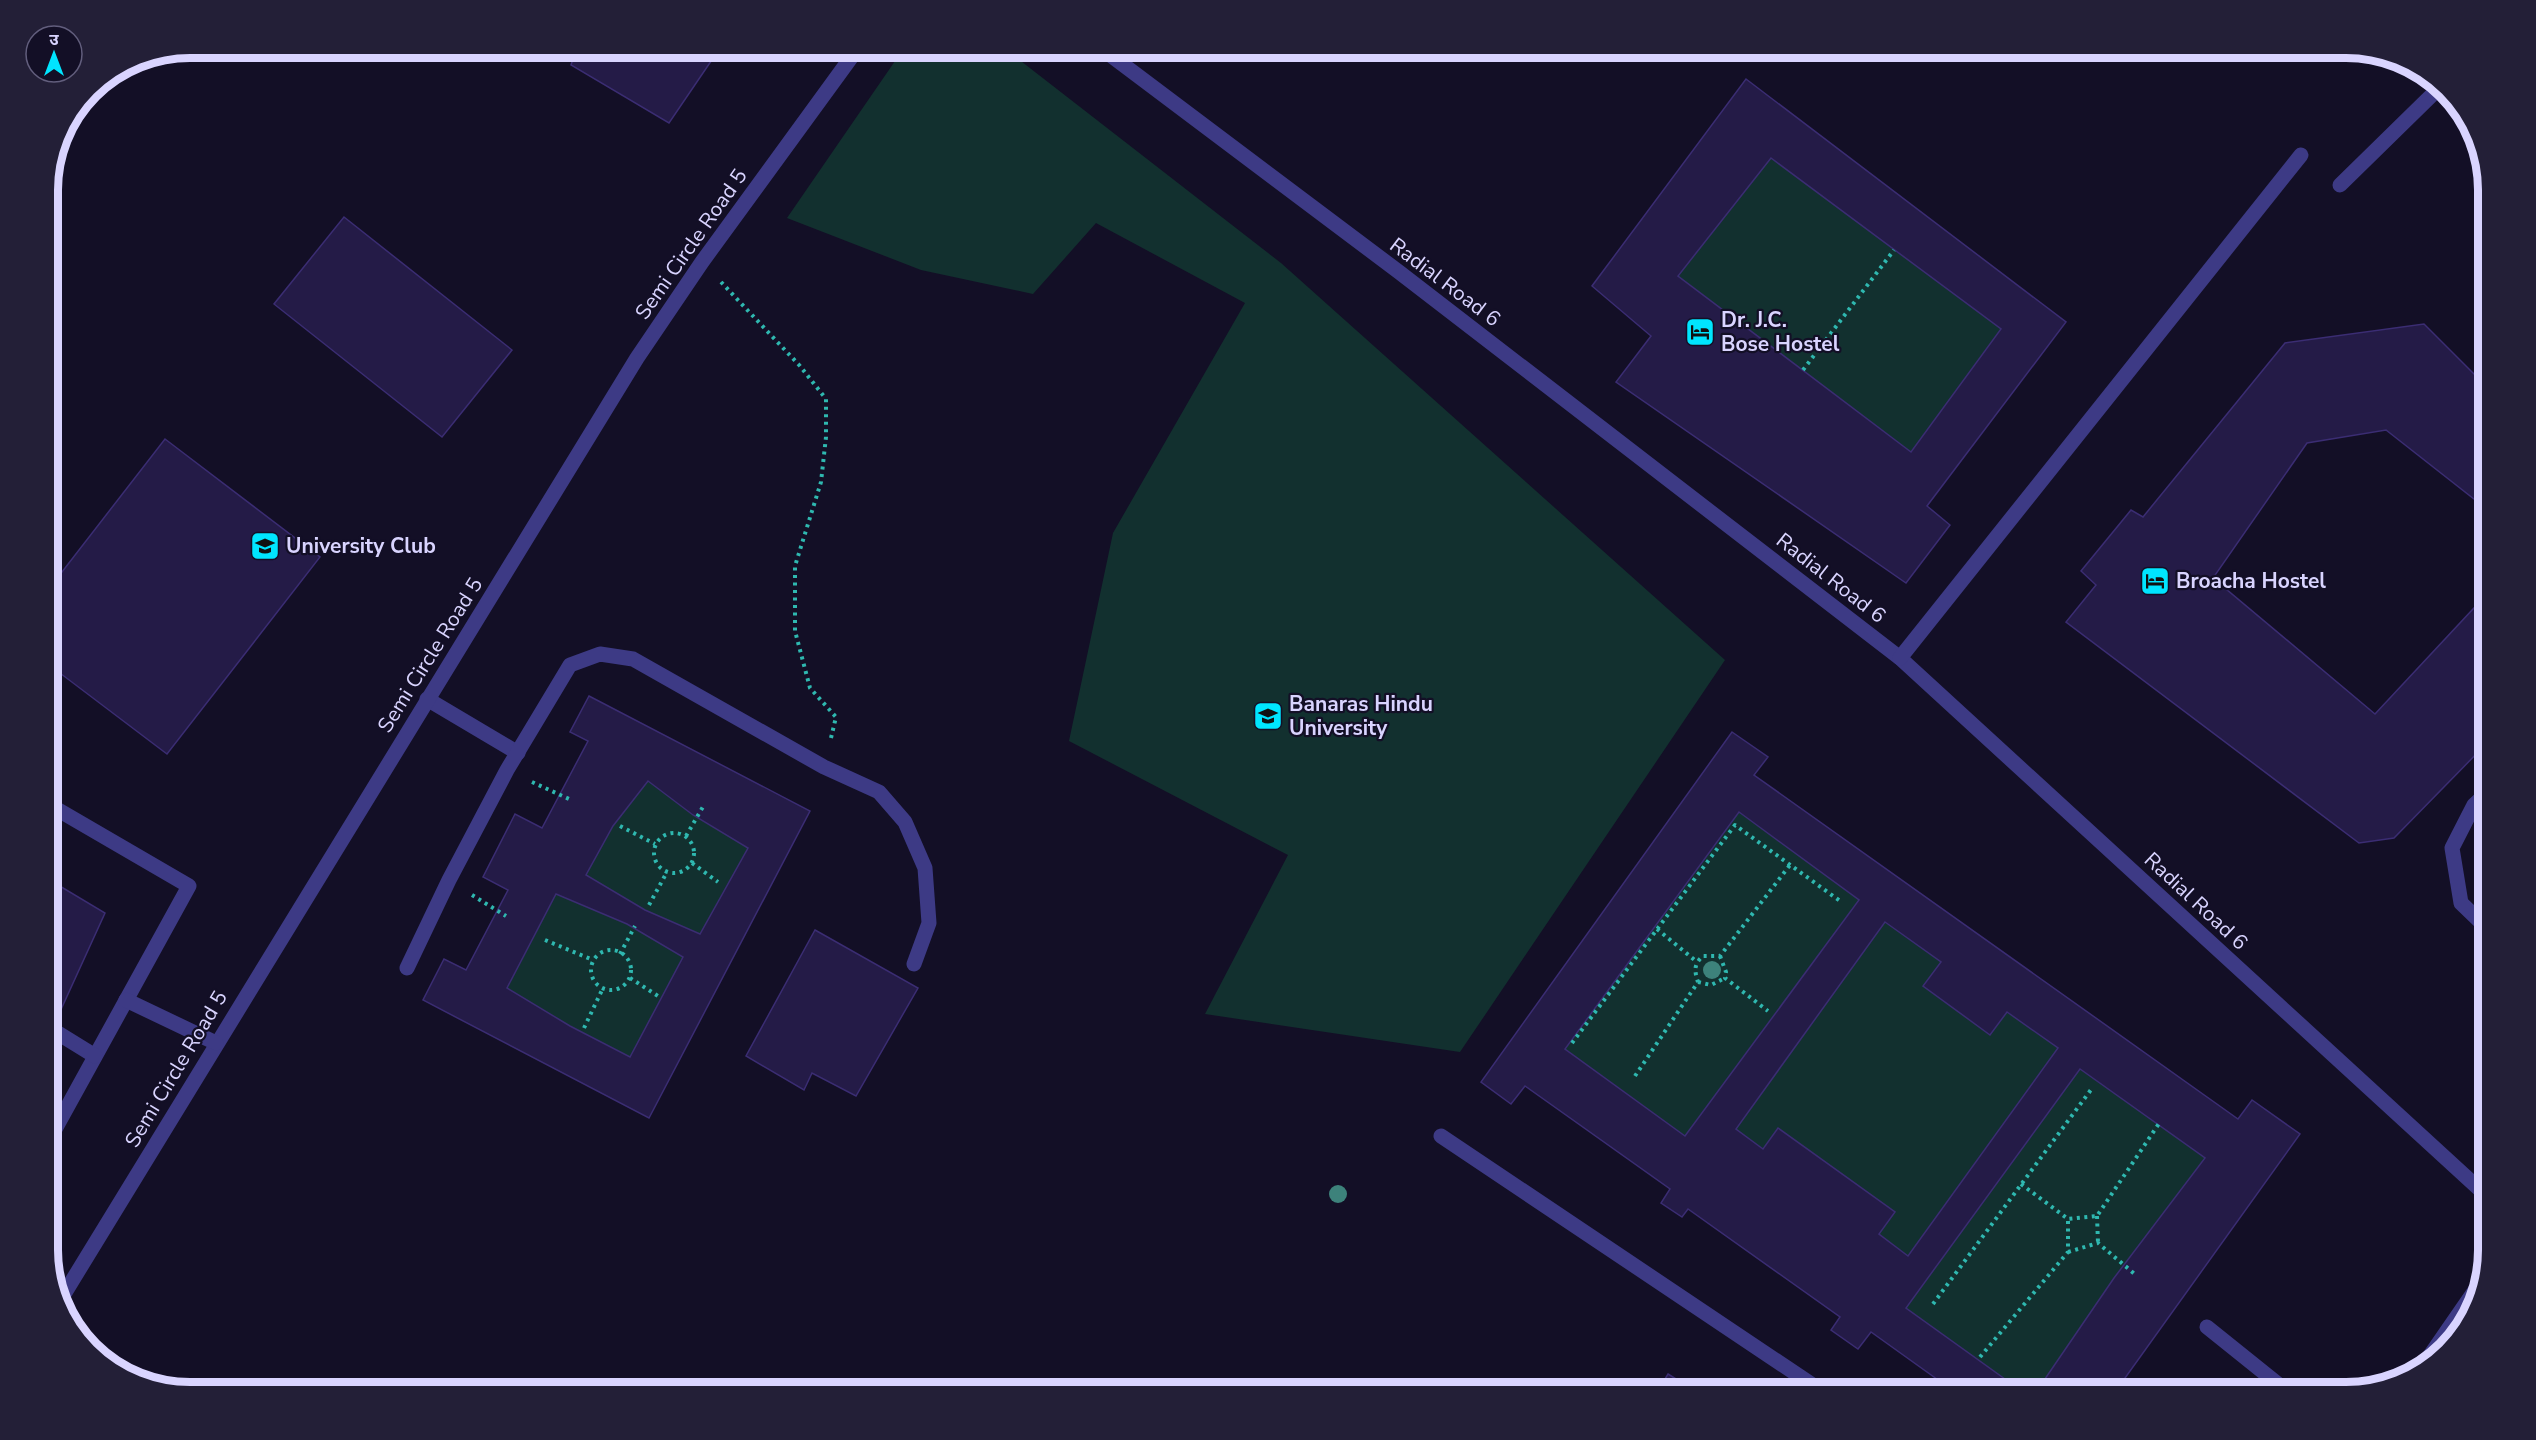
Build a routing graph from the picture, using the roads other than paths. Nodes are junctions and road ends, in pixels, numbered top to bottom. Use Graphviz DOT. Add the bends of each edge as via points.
graph roads {
  1 [pos="851,58"];
  2 [pos="1114,58"];
  3 [pos="2434,93"];
  4 [pos="2301,155"];
  5 [pos="2340,185"];
  6 [pos="1900,658"];
  7 [pos="427,699"];
  8 [pos="518,753"];
  9 [pos="2478,802"];
  10 [pos="59,810"];
  11 [pos="2478,919"];
  12 [pos="914,964"];
  13 [pos="407,968"];
  14 [pos="126,1000"];
  15 [pos="59,1034"];
  16 [pos="216,1043"];
  17 [pos="95,1056"];
  18 [pos="59,1122"];
  19 [pos="1441,1136"];
  20 [pos="2478,1188"];
  21 [pos="66,1291"];
  22 [pos="2463,1308"];
  23 [pos="2206,1327"];
  24 [pos="2439,1343"];
  25 [pos="1808,1382"];
  26 [pos="2275,1382"];
  1 -- 7 [label="street, Semi Circle Road 5" via="636,358"];
  2 -- 6 [label="street, Radial Road 6"];
  3 -- 5 [label="street"];
  4 -- 6 [label="street"];
  6 -- 20 [label="street, Radial Road 6"];
  7 -- 8 [label="street"];
  7 -- 16 [label="street, Semi Circle Road 5"];
  8 -- 12 [label="street" via="570,664 600,654 633,659 824,767 879,792 905,822 925,868 928,923"];
  8 -- 13 [label="street" via="449,880"];
  9 -- 11 [label="street" via="2452,848 2461,903"];
  10 -- 14 [label="street" via="189,886"];
  14 -- 16 [label="street"];
  14 -- 17 [label="street"];
  15 -- 17 [label="street"];
  16 -- 21 [label="street, Semi Circle Road 5"];
  17 -- 18 [label="street"];
  19 -- 25 [label="street"];
  22 -- 24 [label="street"];
  23 -- 26 [label="street"];
}
